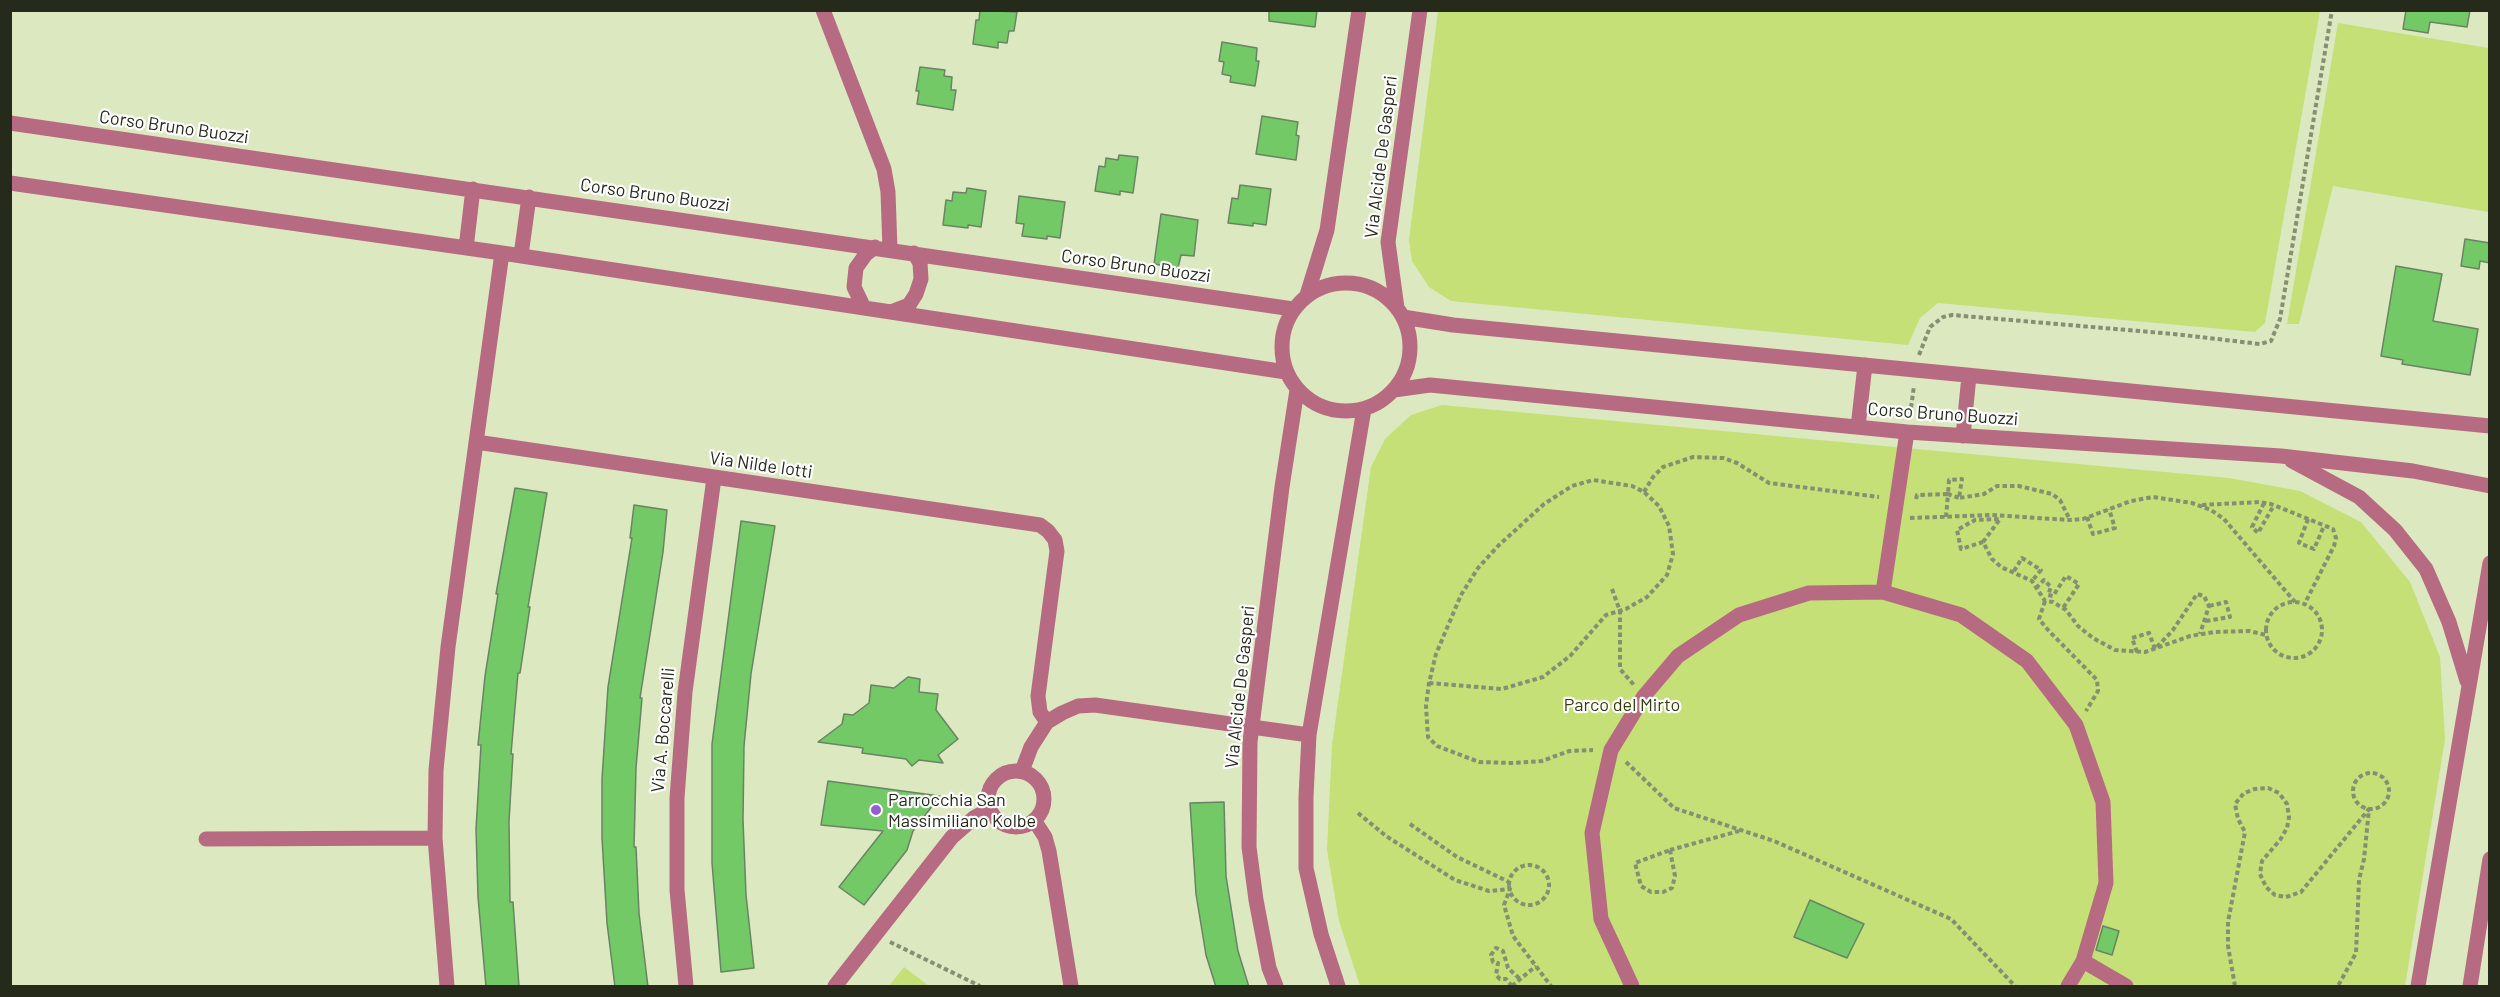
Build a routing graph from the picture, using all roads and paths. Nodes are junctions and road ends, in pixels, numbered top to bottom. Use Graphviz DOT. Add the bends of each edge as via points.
graph roads {
  1 [pos="823,10"];
  2 [pos="1359,10"];
  3 [pos="1420,10"];
  4 [pos="2332,10"];
  5 [pos="10,123"];
  6 [pos="10,183"];
  7 [pos="473,189"];
  8 [pos="529,197"];
  9 [pos="466,248"];
  10 [pos="883,248"];
  11 [pos="502,253"];
  12 [pos="915,253"];
  13 [pos="520,255"];
  14 [pos="1306,296"];
  15 [pos="864,308"];
  16 [pos="1293,309"];
  17 [pos="891,312"];
  18 [pos="1400,313"];
  19 [pos="1865,365"];
  20 [pos="1916,370"];
  21 [pos="1286,372"];
  22 [pos="1969,376"];
  23 [pos="1297,390"];
  24 [pos="1394,390"];
  25 [pos="1364,409"];
  26 [pos="2490,426"];
  27 [pos="1858,428"];
  28 [pos="1907,432"];
  29 [pos="1963,436"];
  30 [pos="476,442"];
  31 [pos="2281,456"];
  32 [pos="714,477"];
  33 [pos="2019,486"];
  34 [pos="2490,486"];
  35 [pos="2031,489"];
  36 [pos="1644,492"];
  37 [pos="1947,494"];
  38 [pos="1897,498"];
  39 [pos="1959,498"];
  40 [pos="2264,503"];
  41 [pos="2274,505"];
  42 [pos="2198,506"];
  43 [pos="2109,509"];
  44 [pos="1946,517"];
  45 [pos="2087,517"];
  46 [pos="1894,518"];
  47 [pos="1912,518"];
  48 [pos="2308,519"];
  49 [pos="2070,520"];
  50 [pos="2324,526"];
  51 [pos="1983,542"];
  52 [pos="2490,563"];
  53 [pos="2014,571"];
  54 [pos="2032,581"];
  55 [pos="2037,588"];
  56 [pos="1612,589"];
  57 [pos="1883,592"];
  58 [pos="2045,601"];
  59 [pos="2295,602"];
  60 [pos="2305,603"];
  61 [pos="2209,606"];
  62 [pos="2063,608"];
  63 [pos="1620,611"];
  64 [pos="2206,621"];
  65 [pos="2200,634"];
  66 [pos="2266,635"];
  67 [pos="2155,649"];
  68 [pos="2137,652"];
  69 [pos="1429,683"];
  70 [pos="2468,685"];
  71 [pos="1644,696"];
  72 [pos="1047,722"];
  73 [pos="2076,725"];
  74 [pos="1252,727"];
  75 [pos="1309,735"];
  76 [pos="1611,750"];
  77 [pos="1022,771"];
  78 [pos="990,809"];
  79 [pos="2369,809"];
  80 [pos="1358,813"];
  81 [pos="1034,820"];
  82 [pos="1410,824"];
  83 [pos="1739,830"];
  84 [pos="435,838"];
  85 [pos="206,839"];
  86 [pos="1670,850"];
  87 [pos="2490,859"];
  88 [pos="1509,882"];
  89 [pos="1510,889"];
  90 [pos="877,933"];
  91 [pos="2083,961"];
  92 [pos="1536,966"];
  93 [pos="1521,980"];
  94 [pos="1512,986"];
  95 [pos="447,987"];
  96 [pos="686,987"];
  97 [pos="835,987"];
  98 [pos="980,987"];
  99 [pos="1071,987"];
  100 [pos="1276,987"];
  101 [pos="1338,987"];
  102 [pos="1551,987"];
  103 [pos="1632,987"];
  104 [pos="2015,987"];
  105 [pos="2068,987"];
  106 [pos="2126,987"];
  107 [pos="2235,987"];
  108 [pos="2338,987"];
  109 [pos="2418,987"];
  110 [pos="2469,987"];
  1 -- 10 [label="street" via="884,169 888,192"];
  2 -- 14 [label="street" via="1327,230"];
  3 -- 18 [label="street, Via Alcide De Gasperi" via="1388,242"];
  4 -- 20 [label="path" via="2280,319 2271,341 2260,344 1952,315 1943,316 1930,327"];
  5 -- 7 [label="street, Corso Bruno Buozzi"];
  6 -- 9 [label="street"];
  7 -- 8 [label="street, Corso Bruno Buozzi"];
  7 -- 9 [label="street"];
  8 -- 10 [label="street, Corso Bruno Buozzi"];
  8 -- 13 [label="street"];
  9 -- 11 [label="street"];
  10 -- 12 [label="street, Corso Bruno Buozzi"];
  10 -- 15 [label="street" via="866,254 856,268 854,287"];
  11 -- 13 [label="street"];
  11 -- 30 [label="street"];
  12 -- 16 [label="street, Corso Bruno Buozzi"];
  12 -- 17 [label="street" via="921,279 916,294 909,305"];
  13 -- 15 [label="street"];
  14 -- 16 [label="street"];
  14 -- 18 [label="street" via="1324,286 1344,282 1364,285 1382,294"];
  15 -- 17 [label="street"];
  16 -- 21 [label="street" via="1284,329 1281,351"];
  17 -- 21 [label="street"];
  18 -- 19 [label="street" via="1453,325"];
  18 -- 24 [label="street" via="1409,336 1409,355"];
  19 -- 20 [label="street"];
  19 -- 27 [label="street"];
  20 -- 22 [label="street"];
  20 -- 28 [label="path"];
  21 -- 23 [label="street"];
  22 -- 26 [label="street"];
  22 -- 29 [label="street"];
  23 -- 25 [label="street" via="1328,409"];
  23 -- 74 [label="street, Via Alcide De Gasperi"];
  24 -- 25 [label="street"];
  24 -- 27 [label="street, Corso Bruno Buozzi" via="1430,386"];
  25 -- 75 [label="street"];
  27 -- 28 [label="street, Corso Bruno Buozzi"];
  28 -- 29 [label="street, Corso Bruno Buozzi"];
  28 -- 38 [label="street"];
  29 -- 31 [label="street, Corso Bruno Buozzi"];
  30 -- 32 [label="street, Via Nilde Iotti"];
  30 -- 84 [label="street" via="441,713"];
  31 -- 34 [label="street, Corso Bruno Buozzi" via="2413,471"];
  31 -- 70 [label="street" via="2359,496 2395,530 2426,569 2449,622"];
  32 -- 72 [label="street, Via Nilde Iotti" via="1040,525 1055,540 1057,551 1038,696 1040,712"];
  32 -- 96 [label="street, Via A. Boccarelli" via="684,692 677,798 677,890"];
  33 -- 35 [label="path"];
  33 -- 39 [label="path" via="1997,486 1984,494"];
  33 -- 49 [label="path" via="2052,494 2060,500"];
  36 -- 38 [label="path" via="1663,467 1693,457 1730,460 1769,483"];
  36 -- 63 [label="path" via="1659,506 1669,526 1673,554 1667,576 1647,597"];
  36 -- 69 [label="path" via="1632,486 1593,480 1572,486 1544,504 1478,568 1447,625"];
  37 -- 39 [label="path"];
  37 -- 39 [label="path" via="1949,480 1962,480"];
  37 -- 44 [label="path"];
  37 -- 47 [label="path" via="1917,495"];
  38 -- 46 [label="street"];
  40 -- 41 [label="path"];
  40 -- 41 [label="path" via="2252,527 2258,533"];
  40 -- 42 [label="path"];
  41 -- 48 [label="path"];
  42 -- 43 [label="path" via="2153,497"];
  42 -- 59 [label="path" via="2224,519"];
  43 -- 45 [label="path"];
  43 -- 45 [label="path" via="2115,528 2093,534"];
  44 -- 47 [label="path"];
  44 -- 49 [label="path"];
  45 -- 49 [label="path"];
  46 -- 47 [label="path"];
  46 -- 57 [label="street"];
  48 -- 50 [label="path"];
  48 -- 50 [label="path" via="2299,543 2314,549"];
  50 -- 60 [label="path" via="2333,529 2336,538"];
  51 -- 51 [label="path" via="1962,549 1957,530 1975,520 2000,519"];
  51 -- 53 [label="path" via="1992,559"];
  52 -- 70 [label="street"];
  53 -- 54 [label="path"];
  53 -- 54 [label="path" via="2022,558 2041,570"];
  54 -- 55 [label="path"];
  55 -- 58 [label="path"];
  55 -- 62 [label="path" via="2044,580 2051,587 2048,595 2054,596 2066,576 2079,584"];
  56 -- 63 [label="path"];
  57 -- 71 [label="street" via="1809,593 1739,615 1678,656"];
  57 -- 73 [label="street" via="1960,615 2027,661"];
  58 -- 62 [label="path"];
  58 -- 73 [label="path" via="2039,619 2097,681 2094,700"];
  59 -- 60 [label="path"];
  59 -- 66 [label="path" via="2271,613"];
  60 -- 66 [label="path" via="2313,608 2322,625 2319,644 2313,652 2287,658 2271,648"];
  61 -- 64 [label="path"];
  61 -- 64 [label="path" via="2226,602 2230,618"];
  61 -- 67 [label="path" via="2204,596 2197,594"];
  62 -- 68 [label="path" via="2093,638 2115,650"];
  63 -- 69 [label="path" via="1606,615 1570,656 1543,677 1502,689"];
  63 -- 71 [label="path" via="1620,669"];
  64 -- 65 [label="path"];
  65 -- 66 [label="path" via="2242,631"];
  65 -- 67 [label="path"];
  67 -- 68 [label="path"];
  67 -- 68 [label="path" via="2149,633 2132,638"];
  69 -- 76 [label="path" via="1428,737 1437,746 1479,762 1512,763 1542,760 1569,751"];
  70 -- 109 [label="street"];
  71 -- 76 [label="street"];
  72 -- 74 [label="street" via="1078,706 1095,705"];
  72 -- 77 [label="street"];
  73 -- 91 [label="street" via="2103,802 2105,848 2106,883"];
  74 -- 75 [label="street"];
  74 -- 100 [label="street, Via Alcide De Gasperi" via="1249,847 1269,968"];
  75 -- 101 [label="street" via="1306,868"];
  76 -- 83 [label="path" via="1674,808"];
  76 -- 103 [label="street" via="1592,833 1601,918"];
  77 -- 78 [label="street" via="997,778 988,795"];
  77 -- 81 [label="street" via="1042,788 1043,807"];
  78 -- 81 [label="street" via="1005,825 1024,826"];
  78 -- 90 [label="street" via="952,837"];
  79 -- 79 [label="path" via="2382,806 2390,790 2385,778 2374,772 2363,774 2353,788 2355,800"];
  79 -- 107 [label="path" via="2301,892 2286,897 2270,891 2260,874 2262,861 2287,828 2287,804 2279,793 2268,788 2244,793 2235,804 2245,832 2229,922 2228,946"];
  79 -- 108 [label="path" via="2359,880 2356,953"];
  80 -- 89 [label="path" via="1399,845 1455,880 1489,891"];
  81 -- 99 [label="street" via="1049,851"];
  82 -- 88 [label="path" via="1457,857"];
  83 -- 86 [label="path"];
  83 -- 104 [label="path" via="1774,841 1951,920"];
  84 -- 85 [label="street"];
  84 -- 95 [label="street"];
  86 -- 86 [label="path" via="1635,863 1641,886 1651,892 1672,888 1675,876"];
  87 -- 110 [label="street"];
  88 -- 89 [label="path"];
  88 -- 89 [label="path" via="1515,870 1528,864 1541,868 1549,879 1545,898 1534,904 1516,900"];
  89 -- 92 [label="path" via="1504,905 1513,936"];
  90 -- 97 [label="street"];
  90 -- 98 [label="path" via="902,950"];
  91 -- 105 [label="street"];
  91 -- 106 [label="street"];
  92 -- 93 [label="path"];
  92 -- 102 [label="path"];
  93 -- 94 [label="path"];
  93 -- 94 [label="path" via="1508,968 1503,951 1496,948 1492,958 1498,965 1496,975"];
}
